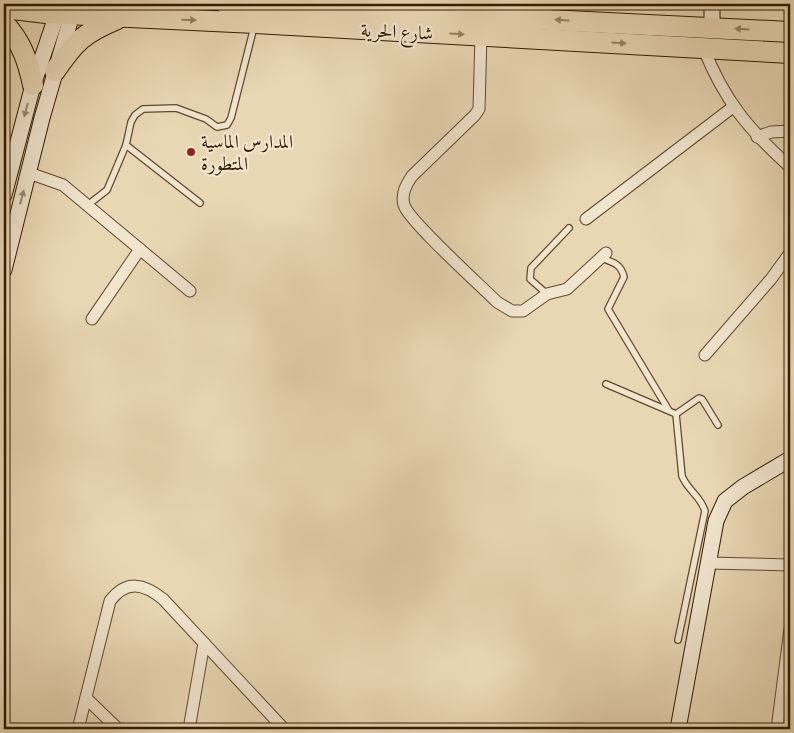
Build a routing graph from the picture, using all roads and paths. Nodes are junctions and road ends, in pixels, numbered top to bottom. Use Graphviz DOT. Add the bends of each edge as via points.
graph roads {
  1 [pos="226,4"];
  2 [pos="712,4"];
  3 [pos="4,8"];
  4 [pos="66,9"];
  5 [pos="123,17"];
  6 [pos="256,22"];
  7 [pos="4,23"];
  8 [pos="712,28"];
  9 [pos="790,32"];
  10 [pos="481,35"];
  11 [pos="703,47"];
  12 [pos="790,53"];
  13 [pos="55,71"];
  14 [pos="33,85"];
  15 [pos="733,107"];
  16 [pos="790,131"];
  17 [pos="757,137"];
  18 [pos="126,145"];
  19 [pos="790,167"];
  20 [pos="28,173"];
  21 [pos="4,196"];
  22 [pos="200,203"];
  23 [pos="88,204"];
  24 [pos="586,219"];
  25 [pos="568,228"];
  26 [pos="140,249"];
  27 [pos="790,253"];
  28 [pos="603,255"];
  29 [pos="4,270"];
  30 [pos="190,291"];
  31 [pos="547,294"];
  32 [pos="92,319"];
  33 [pos="705,355"];
  34 [pos="606,384"];
  35 [pos="668,409"];
  36 [pos="676,414"];
  37 [pos="718,425"];
  38 [pos="789,461"];
  39 [pos="708,563"];
  40 [pos="790,565"];
  41 [pos="790,629"];
  42 [pos="678,640"];
  43 [pos="204,643"];
  44 [pos="86,698"];
  45 [pos="78,729"];
  46 [pos="118,729"];
  47 [pos="189,729"];
  48 [pos="284,729"];
  49 [pos="678,729"];
  50 [pos="777,729"];
  8 -- 1 [label="highway, شارع الحرية, one-way"];
  2 -- 8 [label="main road"];
  3 -- 4 [label="highway, شارع الحرية"];
  4 -- 5 [label="highway, شارع الحرية"];
  4 -- 13 [label="main road"];
  4 -- 14 [label="main road"];
  5 -- 6 [label="highway, شارع الحرية, one-way"];
  5 -- 13 [label="highway" via="92,29"];
  6 -- 10 [label="highway, شارع الحرية, one-way"];
  6 -- 18 [label="lane" via="227,125 216,127 206,119 176,108 143,109 130,122"];
  7 -- 14 [label="highway" via="26,56"];
  9 -- 8 [label="highway, شارع الحرية, one-way"];
  10 -- 11 [label="highway, شارع الحرية, one-way"];
  10 -- 31 [label="street" via="478,112 412,176 405,187 404,206 430,236 504,307 523,311"];
  11 -- 12 [label="highway, شارع الحرية"];
  11 -- 15 [label="street" via="714,76"];
  13 -- 20 [label="main road"];
  14 -- 21 [label="main road, one-way"];
  15 -- 17 [label="street"];
  15 -- 24 [label="street"];
  16 -- 17 [label="street"];
  17 -- 19 [label="street"];
  18 -- 22 [label="lane"];
  18 -- 23 [label="lane" via="107,190"];
  20 -- 23 [label="street" via="63,185"];
  29 -- 20 [label="main road, one-way"];
  23 -- 26 [label="street"];
  25 -- 31 [label="lane" via="531,268 530,279"];
  26 -- 30 [label="street"];
  26 -- 32 [label="street"];
  27 -- 33 [label="street"];
  28 -- 31 [label="street" via="567,289"];
  28 -- 35 [label="lane" via="622,269 624,277 608,309"];
  34 -- 35 [label="lane"];
  35 -- 36 [label="lane"];
  36 -- 37 [label="lane" via="699,398"];
  36 -- 42 [label="lane" via="682,476 685,485 702,499 705,511"];
  38 -- 39 [label="main road" via="725,501 716,521"];
  39 -- 40 [label="street"];
  39 -- 49 [label="main road"];
  41 -- 50 [label="street"];
  43 -- 44 [label="street" via="153,592 136,586 123,588 110,601 105,614"];
  43 -- 47 [label="street"];
  43 -- 48 [label="street"];
  44 -- 45 [label="street"];
  44 -- 46 [label="street"];
}
